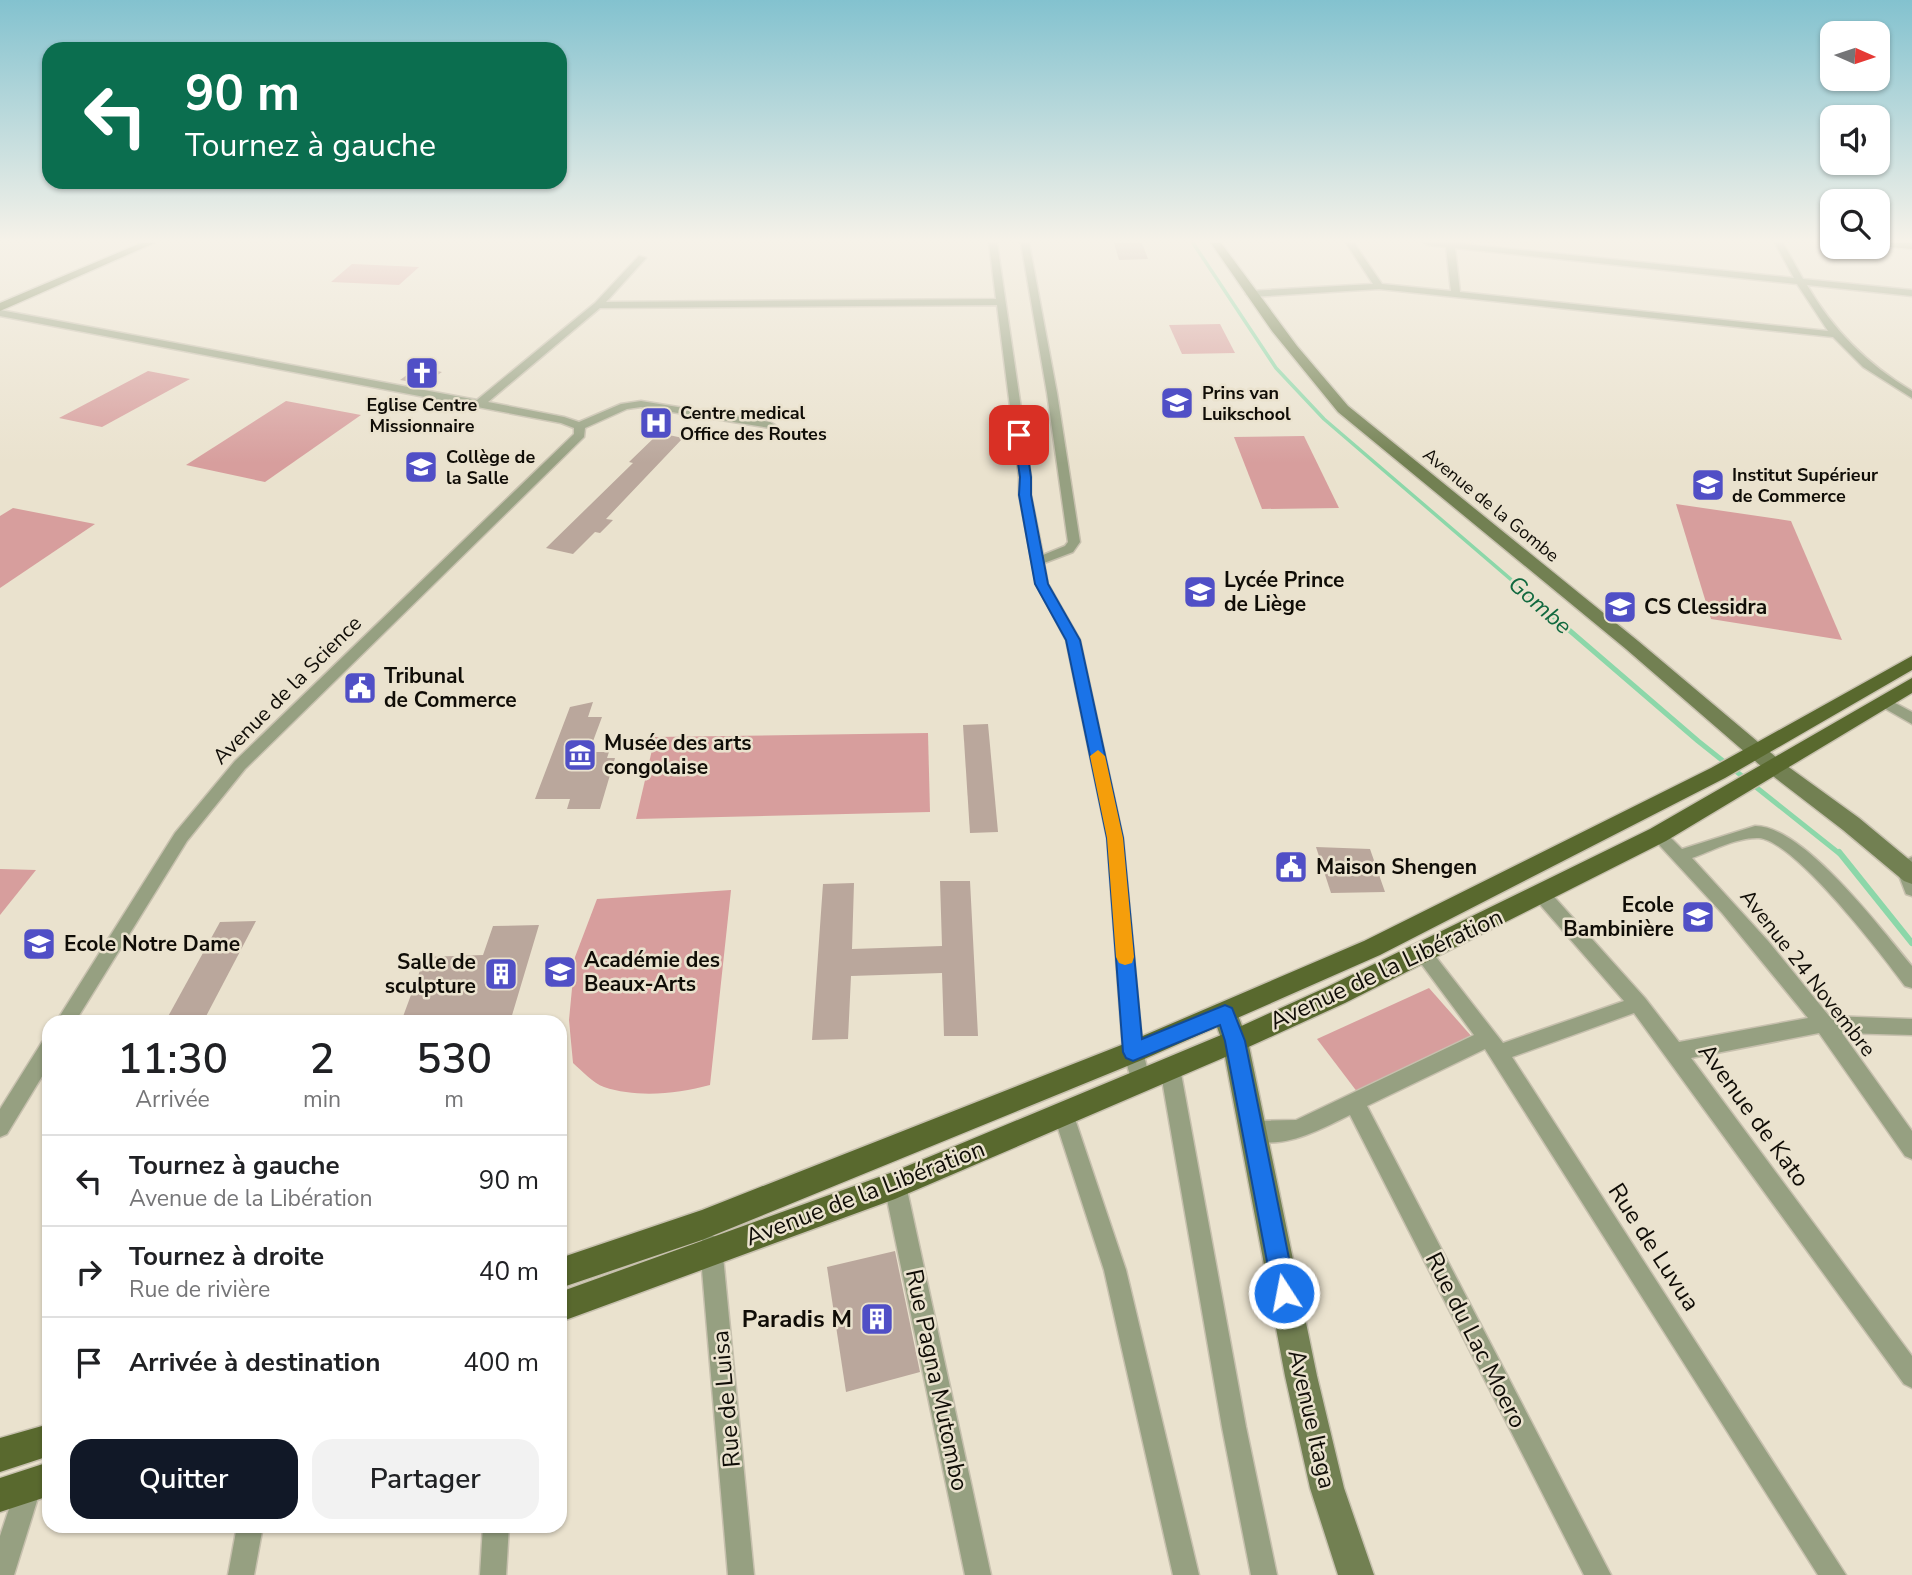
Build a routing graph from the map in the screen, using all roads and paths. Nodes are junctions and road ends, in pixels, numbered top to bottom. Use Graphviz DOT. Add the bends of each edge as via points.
graph roads {
  1 [pos="18,316"];
  2 [pos="584,316"];
  3 [pos="1002,316"];
  4 [pos="1038,316"];
  5 [pos="1267,316"];
  6 [pos="1676,316"];
  7 [pos="1822,316"];
  8 [pos="1833,334"];
  9 [pos="1912,395"];
  10 [pos="478,405"];
  11 [pos="770,425"];
  12 [pos="579,426"];
  13 [pos="1037,561"];
  14 [pos="1912,662"];
  15 [pos="1912,684"];
  16 [pos="1882,701"];
  17 [pos="1912,719"];
  18 [pos="1750,755"];
  19 [pos="1768,771"];
  20 [pos="1725,782"];
  21 [pos="1658,835"];
  22 [pos="1680,856"];
  23 [pos="1910,874"];
  24 [pos="1542,895"];
  25 [pos="1423,953"];
  26 [pos="1912,980"];
  27 [pos="1638,1004"];
  28 [pos="69,1015"];
  29 [pos="1823,1024"];
  30 [pos="1230,1027"];
  31 [pos="1912,1027"];
  32 [pos="1493,1046"];
  33 [pos="1133,1052"];
  34 [pos="1675,1052"];
  35 [pos="42,1059"];
  36 [pos="1170,1068"];
  37 [pos="1140,1079"];
  38 [pos="1355,1104"];
  39 [pos="1063,1114"];
  40 [pos="0,1127"];
  41 [pos="1253,1131"];
  42 [pos="1912,1149"];
  43 [pos="895,1185"];
  44 [pos="702,1225"];
  45 [pos="714,1251"];
  46 [pos="567,1271"];
  47 [pos="567,1304"];
  48 [pos="1912,1376"];
  49 [pos="42,1442"];
  50 [pos="0,1455"];
  51 [pos="26,1487"];
  52 [pos="249,1533"];
  53 [pos="496,1533"];
  54 [pos="1,1575"];
  55 [pos="241,1575"];
  56 [pos="493,1575"];
  57 [pos="741,1575"];
  58 [pos="978,1575"];
  59 [pos="1186,1575"];
  60 [pos="1264,1575"];
  61 [pos="1356,1575"];
  62 [pos="1598,1575"];
  63 [pos="1833,1575"];
  1 -- 10 [label="street"];
  2 -- 10 [label="street"];
  3 -- 13 [label="street"];
  4 -- 13 [label="street" via="1074,542 1069,549"];
  5 -- 18 [label="street, Avenue de la Gombe" via="1343,409 1584,606"];
  6 -- 8 [label="street"];
  7 -- 8 [label="street"];
  8 -- 9 [label="street" via="1869,369"];
  10 -- 12 [label="street"];
  11 -- 12 [label="street" via="641,404"];
  12 -- 28 [label="street, Avenue de la Science" via="580,435 240,765 181,837"];
  13 -- 33 [label="street" via="1042,584 1073,640 1115,838"];
  14 -- 18 [label="main road, Avenue de la Libération"];
  15 -- 16 [label="main road, Avenue de la Libération"];
  16 -- 17 [label="street"];
  16 -- 19 [label="main road, Avenue de la Libération"];
  18 -- 19 [label="street, Avenue de la Gombe"];
  18 -- 20 [label="main road, Avenue de la Libération"];
  19 -- 20 [label="main road, Avenue de la Libération"];
  19 -- 23 [label="street, Avenue de la Gombe" via="1851,824"];
  20 -- 21 [label="main road, Avenue de la Libération"];
  20 -- 30 [label="main road, Avenue de la Libération" via="1372,948"];
  21 -- 22 [label="street, Avenue 24 Novembre"];
  21 -- 24 [label="main road, Avenue de la Libération"];
  22 -- 26 [label="street" via="1753,832 1776,836 1800,854"];
  22 -- 29 [label="street, Avenue 24 Novembre"];
  24 -- 25 [label="main road, Avenue de la Libération"];
  24 -- 27 [label="street, Avenue de Kato"];
  25 -- 30 [label="main road, Avenue de la Libération"];
  25 -- 32 [label="street, Rue de Luvua"];
  27 -- 32 [label="street"];
  27 -- 34 [label="street, Avenue de Kato"];
  29 -- 31 [label="street"];
  29 -- 34 [label="street"];
  29 -- 42 [label="street, Avenue 24 Novembre"];
  30 -- 33 [label="main road, Avenue de la Libération"];
  30 -- 36 [label="main road, Avenue de la Libération"];
  30 -- 41 [label="street, Avenue Itaga"];
  32 -- 38 [label="street"];
  32 -- 63 [label="street, Rue de Luvua"];
  33 -- 37 [label="street"];
  33 -- 44 [label="main road, Avenue de la Libération"];
  34 -- 48 [label="street, Avenue de Kato"];
  35 -- 40 [label="street"];
  36 -- 37 [label="main road, Avenue de la Libération"];
  36 -- 60 [label="street"];
  37 -- 39 [label="main road, Avenue de la Libération"];
  38 -- 41 [label="street" via="1297,1130"];
  38 -- 62 [label="street, Rue du Lac Moero"];
  39 -- 43 [label="main road, Avenue de la Libération"];
  39 -- 59 [label="street" via="1115,1270"];
  41 -- 61 [label="street, Avenue Itaga" via="1327,1488"];
  43 -- 45 [label="main road, Avenue de la Libération"];
  43 -- 58 [label="street, Rue Pagna Mutombo"];
  44 -- 45 [label="street, Rue de Luisa"];
  44 -- 46 [label="main road, Avenue de la Libération"];
  45 -- 47 [label="main road, Avenue de la Libération"];
  45 -- 57 [label="street, Rue de Luisa"];
  49 -- 50 [label="main road"];
  51 -- 54 [label="street"];
  52 -- 55 [label="street"];
  53 -- 56 [label="street"];
}
